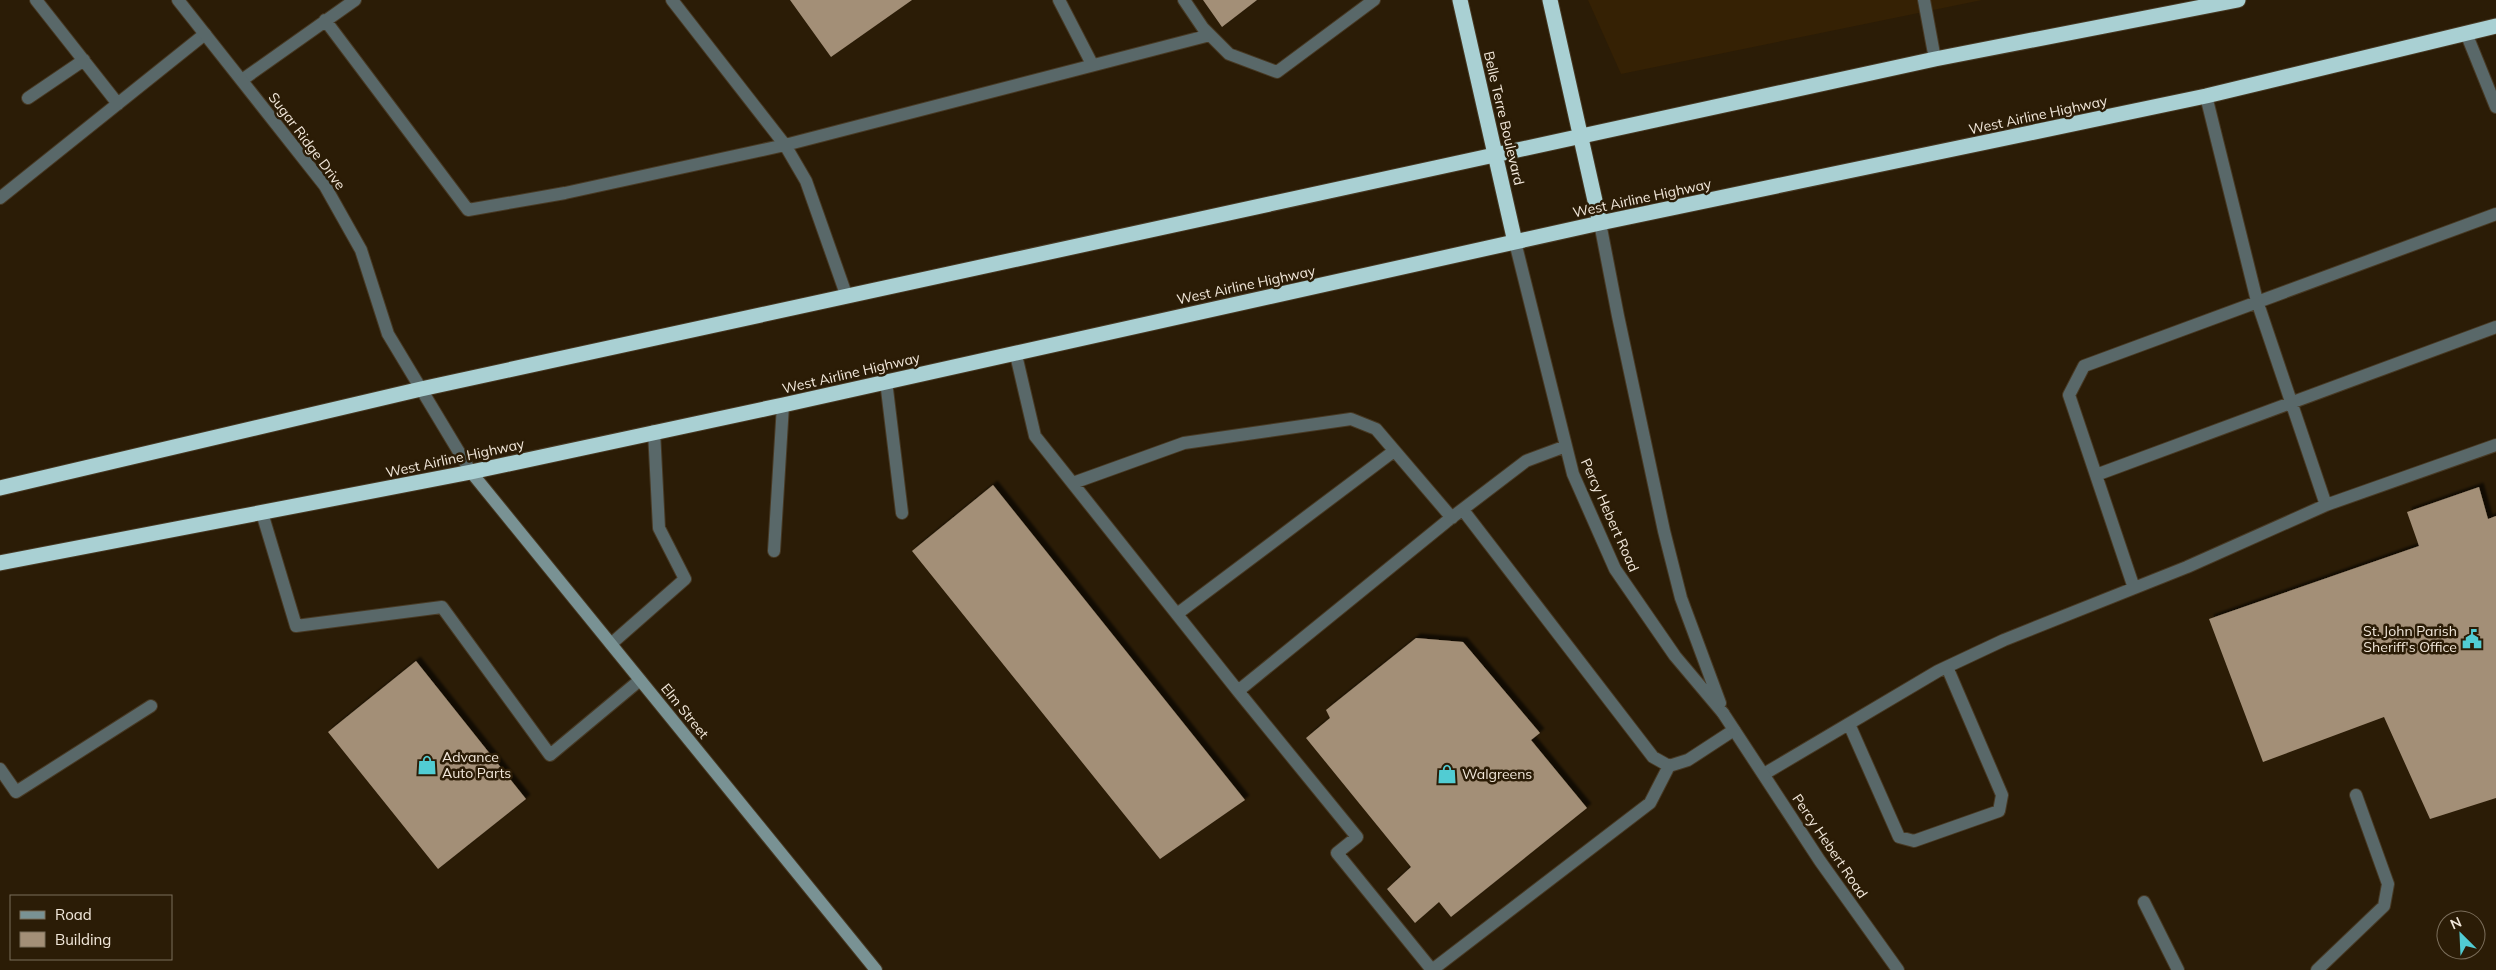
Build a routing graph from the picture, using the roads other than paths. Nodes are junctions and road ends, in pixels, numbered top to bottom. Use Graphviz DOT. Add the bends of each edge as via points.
graph roads {
  1 [pos="36,0"];
  2 [pos="178,0"];
  3 [pos="355,0"];
  4 [pos="672,0"];
  5 [pos="1059,0"];
  6 [pos="1184,0"];
  7 [pos="1374,0"];
  8 [pos="1460,0"];
  9 [pos="1550,0"];
  10 [pos="1924,0"];
  11 [pos="2238,0"];
  12 [pos="325,20"];
  13 [pos="2496,26"];
  14 [pos="2466,33"];
  15 [pos="205,34"];
  16 [pos="1210,35"];
  17 [pos="1935,59"];
  18 [pos="84,60"];
  19 [pos="1092,64"];
  20 [pos="242,80"];
  21 [pos="2206,96"];
  22 [pos="28,98"];
  23 [pos="118,104"];
  24 [pos="2496,107"];
  25 [pos="1580,136"];
  26 [pos="785,145"];
  27 [pos="1495,156"];
  28 [pos="0,198"];
  29 [pos="2496,214"];
  30 [pos="1600,223"];
  31 [pos="1515,242"];
  32 [pos="847,297"];
  33 [pos="2257,301"];
  34 [pos="2496,327"];
  35 [pos="1016,355"];
  36 [pos="886,381"];
  37 [pos="421,389"];
  38 [pos="2291,403"];
  39 [pos="783,405"];
  40 [pos="654,431"];
  41 [pos="2496,445"];
  42 [pos="1566,446"];
  43 [pos="1394,451"];
  44 [pos="472,472"];
  45 [pos="2096,475"];
  46 [pos="1073,483"];
  47 [pos="0,488"];
  48 [pos="2326,505"];
  49 [pos="262,513"];
  50 [pos="902,513"];
  51 [pos="1458,514"];
  52 [pos="774,550"];
  53 [pos="0,563"];
  54 [pos="2134,588"];
  55 [pos="1177,614"];
  56 [pos="611,644"];
  57 [pos="1947,667"];
  58 [pos="640,680"];
  59 [pos="1238,691"];
  60 [pos="151,706"];
  61 [pos="1723,713"];
  62 [pos="1849,724"];
  63 [pos="1734,730"];
  64 [pos="1668,766"];
  65 [pos="0,769"];
  66 [pos="1764,774"];
  67 [pos="2356,796"];
  68 [pos="2144,902"];
  69 [pos="876,970"];
  70 [pos="1898,970"];
  71 [pos="2178,970"];
  72 [pos="2317,970"];
  1 -- 18 [label="street"];
  2 -- 15 [label="street, Sugar Ridge Drive"];
  3 -- 12 [label="street"];
  4 -- 26 [label="street"];
  5 -- 19 [label="street"];
  6 -- 16 [label="street"];
  7 -- 16 [label="street" via="1277,72 1229,54"];
  8 -- 27 [label="highway, Belle Terre Boulevard"];
  9 -- 25 [label="highway"];
  10 -- 17 [label="street"];
  11 -- 17 [label="highway"];
  12 -- 20 [label="street"];
  12 -- 26 [label="street" via="468,210 565,193"];
  13 -- 14 [label="highway, West Airline Highway"];
  14 -- 21 [label="highway, West Airline Highway"];
  14 -- 24 [label="street"];
  15 -- 20 [label="street, Sugar Ridge Drive"];
  15 -- 23 [label="street"];
  16 -- 19 [label="street"];
  17 -- 25 [label="highway"];
  18 -- 22 [label="street"];
  18 -- 23 [label="street"];
  19 -- 26 [label="street"];
  20 -- 37 [label="street, Sugar Ridge Drive" via="326,186 361,250 388,334"];
  21 -- 30 [label="highway, West Airline Highway"];
  21 -- 33 [label="street"];
  23 -- 28 [label="street"];
  25 -- 27 [label="highway"];
  25 -- 30 [label="highway"];
  26 -- 32 [label="street" via="806,181"];
  27 -- 31 [label="highway, Belle Terre Boulevard"];
  27 -- 32 [label="highway"];
  29 -- 33 [label="street"];
  30 -- 31 [label="highway, West Airline Highway"];
  30 -- 61 [label="street, Percy Hebert Road" via="1666,540 1681,598"];
  31 -- 35 [label="highway, West Airline Highway"];
  31 -- 42 [label="street, Percy Hebert Road"];
  32 -- 37 [label="highway"];
  33 -- 38 [label="street"];
  33 -- 45 [label="street" via="2084,366 2069,396"];
  34 -- 38 [label="street"];
  35 -- 36 [label="highway, West Airline Highway"];
  35 -- 46 [label="street" via="1035,436"];
  36 -- 39 [label="highway, West Airline Highway"];
  36 -- 50 [label="street"];
  37 -- 44 [label="street, Sugar Ridge Drive"];
  37 -- 47 [label="highway"];
  38 -- 45 [label="street"];
  38 -- 48 [label="street"];
  39 -- 40 [label="highway, West Airline Highway"];
  39 -- 52 [label="street"];
  40 -- 44 [label="highway, West Airline Highway"];
  40 -- 56 [label="street" via="659,528 685,579"];
  41 -- 48 [label="street"];
  42 -- 51 [label="street" via="1526,461"];
  42 -- 61 [label="street, Percy Hebert Road" via="1572,474 1615,569 1675,656"];
  43 -- 46 [label="street" via="1376,429 1352,419 1184,443"];
  43 -- 51 [label="street"];
  43 -- 55 [label="street"];
  44 -- 49 [label="highway, West Airline Highway"];
  44 -- 56 [label="street, Elm Street"];
  45 -- 54 [label="street"];
  46 -- 55 [label="street"];
  48 -- 54 [label="street"];
  49 -- 53 [label="highway, West Airline Highway"];
  49 -- 58 [label="street" via="296,626 442,607 550,755"];
  51 -- 59 [label="street"];
  51 -- 64 [label="street" via="1654,757"];
  54 -- 57 [label="street" via="2004,640"];
  55 -- 59 [label="street"];
  56 -- 58 [label="street, Elm Street"];
  57 -- 62 [label="street"];
  57 -- 62 [label="street" via="2002,795 1999,811 1914,841 1899,837"];
  58 -- 69 [label="street, Elm Street"];
  59 -- 64 [label="street" via="1357,837 1337,853 1432,970 1650,802"];
  60 -- 65 [label="street" via="16,792"];
  61 -- 63 [label="street, Percy Hebert Road"];
  62 -- 66 [label="street"];
  63 -- 64 [label="street" via="1688,760"];
  63 -- 66 [label="street, Percy Hebert Road"];
  66 -- 70 [label="street, Percy Hebert Road"];
  67 -- 72 [label="street" via="2388,884 2384,906"];
  68 -- 71 [label="street"];
}
